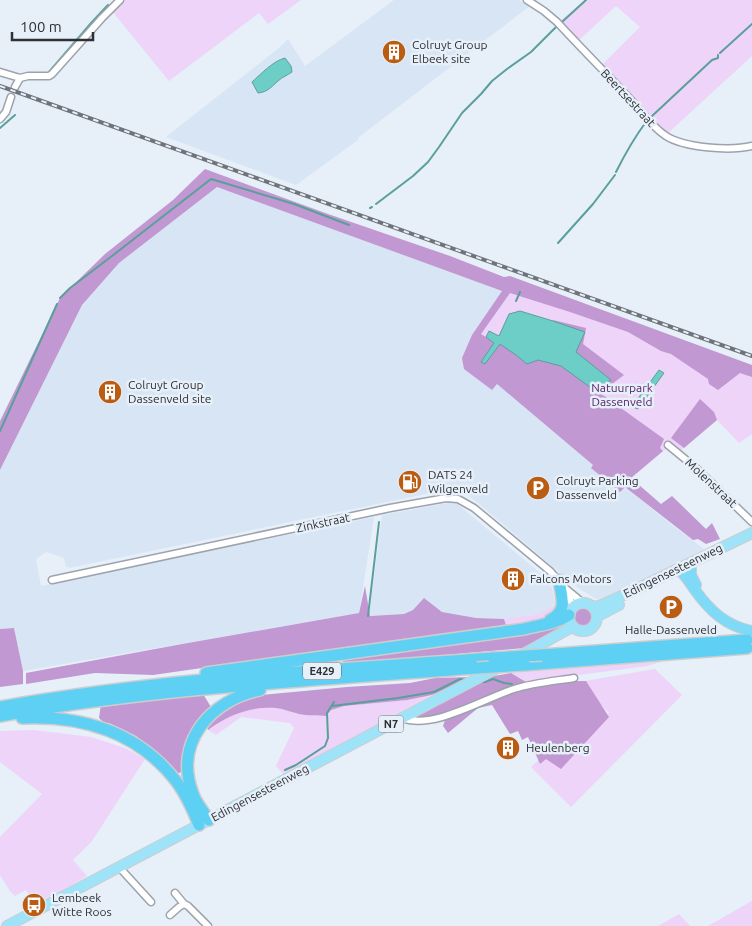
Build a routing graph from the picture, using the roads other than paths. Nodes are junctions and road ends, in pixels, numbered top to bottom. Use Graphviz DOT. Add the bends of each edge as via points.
graph roads {
  1 [pos="120,0"];
  2 [pos="527,0"];
  3 [pos="0,72"];
  4 [pos="20,78"];
  5 [pos="15,87"];
  6 [pos="11,98"];
  7 [pos="0,119"];
  8 [pos="752,146"];
  9 [pos="668,445"];
  10 [pos="752,522"];
  11 [pos="752,534"];
  12 [pos="684,570"];
  13 [pos="52,580"];
  14 [pos="562,584"];
  15 [pos="583,603"];
  16 [pos="571,611"];
  17 [pos="596,612"];
  18 [pos="540,625"];
  19 [pos="572,627"];
  20 [pos="750,641"];
  21 [pos="574,678"];
  22 [pos="286,682"];
  23 [pos="152,685"];
  24 [pos="0,707"];
  25 [pos="0,717"];
  26 [pos="402,718"];
  27 [pos="204,822"];
  28 [pos="119,867"];
  29 [pos="175,892"];
  30 [pos="151,902"];
  31 [pos="184,904"];
  32 [pos="170,915"];
  33 [pos="7,926"];
  34 [pos="208,926"];
  1 -- 4 [label="street" via="52,74"];
  2 -- 8 [label="street, Beertsestraat" via="557,22 666,136 707,147 730,149"];
  3 -- 4 [label="street"];
  4 -- 5 [label="street"];
  6 -- 7 [label="street"];
  9 -- 10 [label="street, Molenstraat"];
  11 -- 12 [label="main road, Edingensesteenweg / N7"];
  12 -- 17 [label="main road, Edingensesteenweg / N7"];
  12 -- 20 [label="highway" via="691,575 704,602"];
  13 -- 14 [label="street, Zinkstraat" via="446,498 458,499 474,508"];
  14 -- 15 [label="street, Zinkstraat"];
  14 -- 16 [label="street, Zinkstraat"];
  14 -- 18 [label="highway" via="563,603 559,614"];
  15 -- 16 [label="main road" via="576,604"];
  15 -- 17 [label="main road" via="591,605"];
  16 -- 18 [label="highway" via="562,620"];
  16 -- 19 [label="main road"];
  17 -- 19 [label="main road, N7" via="596,625 589,631"];
  18 -- 23 [label="highway" via="163,679"];
  19 -- 26 [label="main road, Edingensesteenweg / N7"];
  20 -- 22 [label="highway, E429, bridge" via="526,665"];
  20 -- 23 [label="highway, E429, bridge"];
  21 -- 26 [label="street" via="528,685 447,716 420,722"];
  22 -- 25 [label="highway, E429" via="154,694"];
  22 -- 27 [label="highway" via="237,696 200,726 190,750 188,772"];
  23 -- 24 [label="highway, E429"];
  25 -- 27 [label="highway" via="76,720 124,737 164,767"];
  26 -- 27 [label="main road, Edingensesteenweg / N7"];
  27 -- 28 [label="main road, Edingensesteenweg / N7"];
  28 -- 30 [label="street"];
  28 -- 33 [label="main road, Edingensesteenweg / N7"];
  29 -- 31 [label="street"];
  31 -- 32 [label="street"];
  31 -- 34 [label="street"];
}
